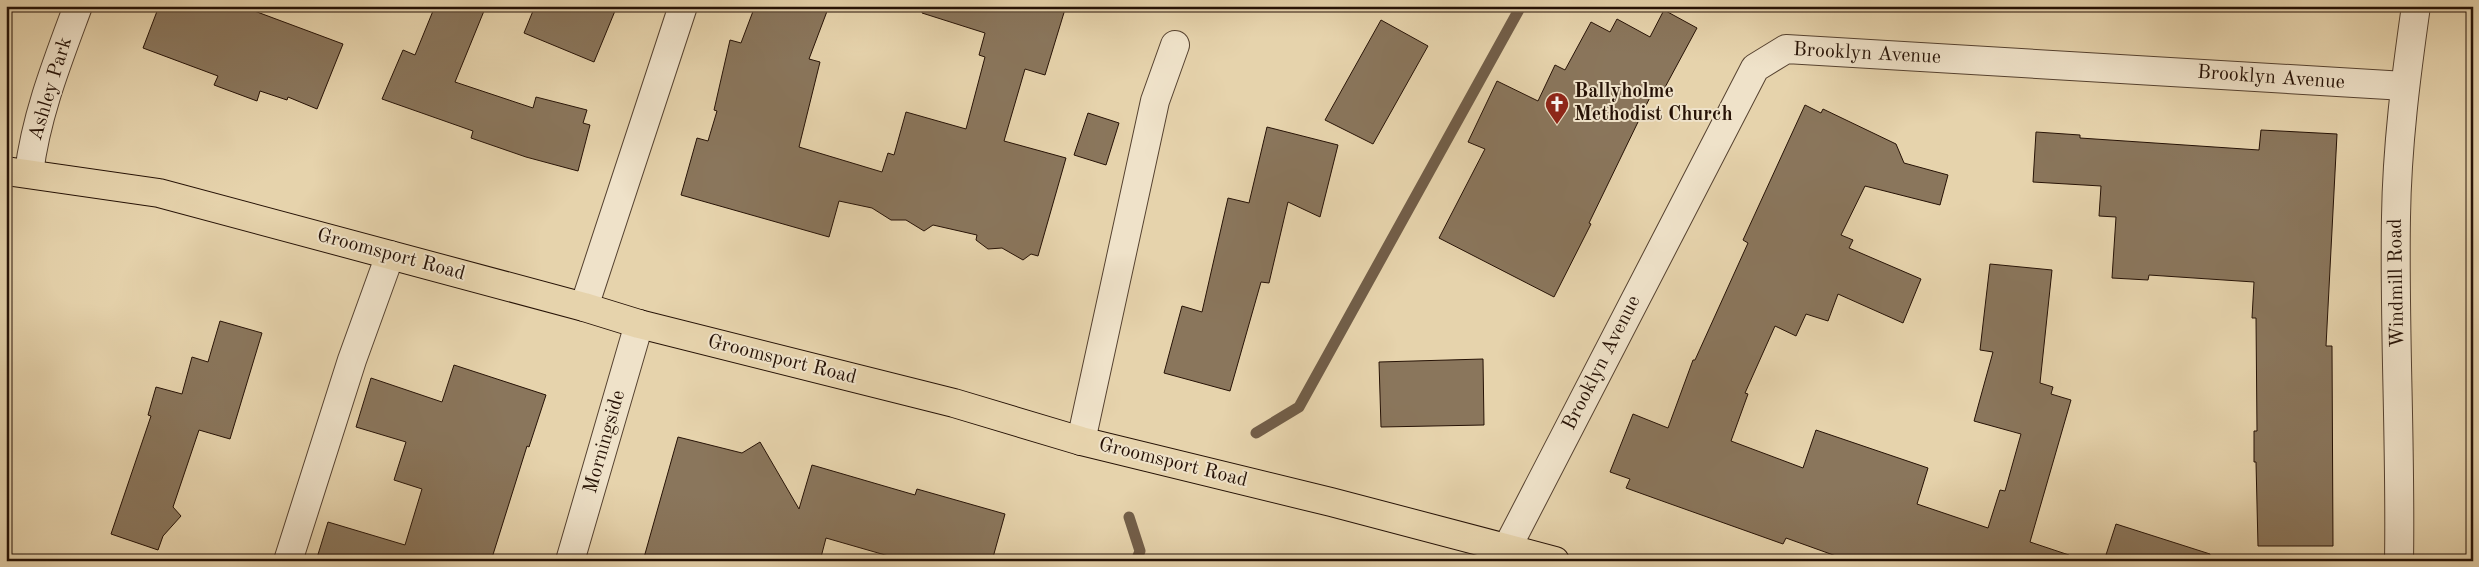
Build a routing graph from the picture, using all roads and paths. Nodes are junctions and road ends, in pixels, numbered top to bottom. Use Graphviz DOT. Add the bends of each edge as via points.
graph roads {
  1 [pos="78,6"];
  2 [pos="682,6"];
  3 [pos="2416,6"];
  4 [pos="1174,45"];
  5 [pos="2404,86"];
  6 [pos="18,172"];
  7 [pos="390,255"];
  8 [pos="584,306"];
  9 [pos="639,324"];
  10 [pos="1081,441"];
  11 [pos="1506,548"];
  12 [pos="288,561"];
  13 [pos="570,561"];
  14 [pos="1555,561"];
  15 [pos="2399,561"];
  1 -- 6 [label="street, Ashley Park" via="54,71 32,147"];
  2 -- 8 [label="street"];
  3 -- 5 [label="street, Windmill Road"];
  4 -- 10 [label="street" via="1155,101"];
  5 -- 11 [label="street, Brooklyn Avenue" via="1786,49 1755,68"];
  5 -- 15 [label="street, Windmill Road" via="2396,216"];
  6 -- 7 [label="main road, Groomsport Road" via="159,193"];
  7 -- 8 [label="main road, Groomsport Road"];
  7 -- 12 [label="street" via="352,360"];
  8 -- 9 [label="main road, Groomsport Road"];
  9 -- 10 [label="main road, Groomsport Road" via="954,403"];
  9 -- 13 [label="street, Morningside"];
  10 -- 11 [label="main road, Groomsport Road"];
  11 -- 14 [label="main road, Groomsport Road"];
}
